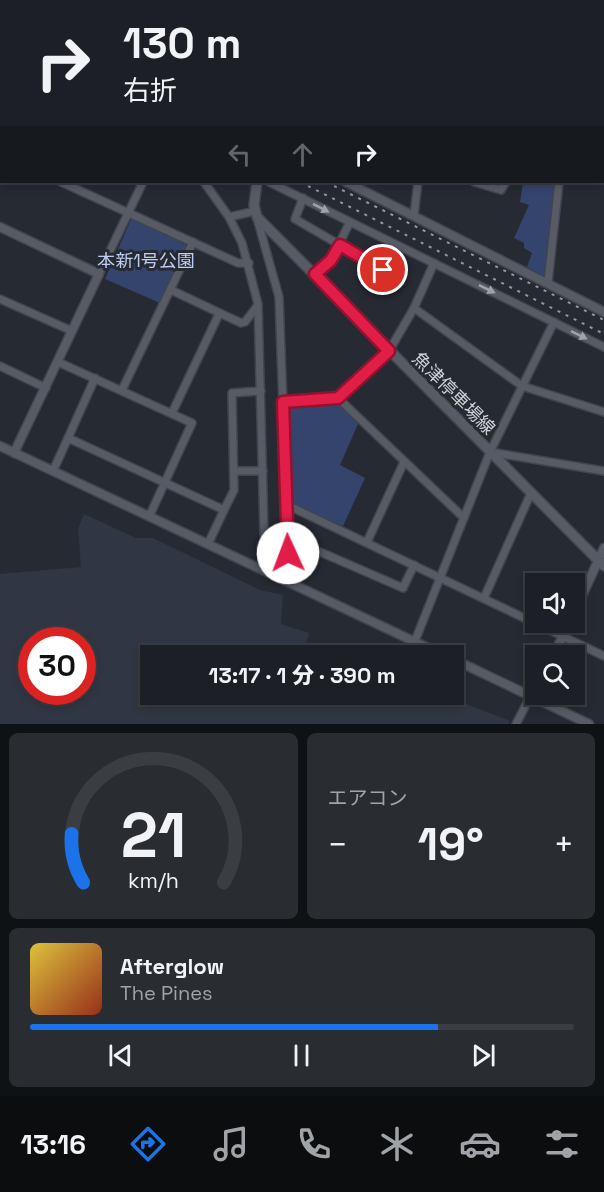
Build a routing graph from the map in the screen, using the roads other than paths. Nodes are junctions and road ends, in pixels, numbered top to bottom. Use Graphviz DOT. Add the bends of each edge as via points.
graph roads {
  1 [pos="64,183"];
  2 [pos="143,183"];
  3 [pos="205,183"];
  4 [pos="258,183"];
  5 [pos="271,183"];
  6 [pos="348,183"];
  7 [pos="418,183"];
  8 [pos="477,183"];
  9 [pos="505,183"];
  10 [pos="559,183"];
  11 [pos="303,198"];
  12 [pos="129,213"];
  13 [pos="256,214"];
  14 [pos="414,215"];
  15 [pos="229,217"];
  16 [pos="350,222"];
  17 [pos="0,227"];
  18 [pos="193,242"];
  19 [pos="340,245"];
  20 [pos="396,245"];
  21 [pos="249,263"];
  22 [pos="434,263"];
  23 [pos="99,274"];
  24 [pos="315,274"];
  25 [pos="548,282"];
  26 [pos="171,290"];
  27 [pos="0,299"];
  28 [pos="258,304"];
  29 [pos="414,308"];
  30 [pos="604,312"];
  31 [pos="219,314"];
  32 [pos="554,322"];
  33 [pos="72,332"];
  34 [pos="604,347"];
  35 [pos="389,351"];
  36 [pos="58,362"];
  37 [pos="0,366"];
  38 [pos="95,378"];
  39 [pos="522,386"];
  40 [pos="46,388"];
  41 [pos="122,390"];
  42 [pos="261,391"];
  43 [pos="338,398"];
  44 [pos="283,402"];
  45 [pos="604,412"];
  46 [pos="172,413"];
  47 [pos="68,438"];
  48 [pos="0,446"];
  49 [pos="490,452"];
  50 [pos="14,453"];
  51 [pos="405,462"];
  52 [pos="52,471"];
  53 [pos="234,471"];
  54 [pos="263,471"];
  55 [pos="604,471"];
  56 [pos="165,482"];
  57 [pos="531,493"];
  58 [pos="287,505"];
  59 [pos="224,510"];
  60 [pos="149,517"];
  61 [pos="464,519"];
  62 [pos="288,538"];
  63 [pos="367,542"];
  64 [pos="208,544"];
  65 [pos="604,548"];
  66 [pos="602,564"];
  67 [pos="414,565"];
  68 [pos="265,571"];
  69 [pos="440,578"];
  70 [pos="286,581"];
  71 [pos="585,594"];
  72 [pos="484,598"];
  73 [pos="564,633"];
  74 [pos="563,636"];
  75 [pos="415,641"];
  76 [pos="423,645"];
  77 [pos="558,645"];
  78 [pos="604,656"];
  79 [pos="464,664"];
  80 [pos="525,695"];
  81 [pos="526,705"];
  82 [pos="547,705"];
  83 [pos="516,724"];
  84 [pos="589,724"];
  1 -- 12 [label="street"];
  2 -- 12 [label="street"];
  3 -- 15 [label="street"];
  4 -- 13 [label="main road"];
  5 -- 11 [label="street"];
  6 -- 14 [label="street"];
  7 -- 14 [label="street"];
  8 -- 9 [label="street" via="501,190"];
  10 -- 25 [label="street"];
  11 -- 16 [label="street, one-way"];
  11 -- 19 [label="street" via="295,219"];
  12 -- 18 [label="street"];
  12 -- 23 [label="street"];
  13 -- 15 [label="street"];
  13 -- 24 [label="main road, 魚津停車場線"];
  13 -- 44 [label="street" via="277,282"];
  14 -- 25 [label="street"];
  15 -- 21 [label="street"];
  16 -- 19 [label="street"];
  16 -- 20 [label="street"];
  17 -- 23 [label="street"];
  18 -- 21 [label="street"];
  18 -- 26 [label="street"];
  19 -- 20 [label="street" via="383,270"];
  19 -- 24 [label="street"];
  20 -- 22 [label="street"];
  21 -- 28 [label="street"];
  22 -- 29 [label="street"];
  22 -- 32 [label="street, one-way"];
  23 -- 33 [label="street"];
  24 -- 35 [label="main road, 魚津停車場線"];
  25 -- 30 [label="street"];
  26 -- 31 [label="street"];
  26 -- 41 [label="street"];
  27 -- 33 [label="street"];
  28 -- 31 [label="street" via="245,322"];
  28 -- 42 [label="street"];
  29 -- 35 [label="street"];
  29 -- 39 [label="street"];
  31 -- 46 [label="street"];
  32 -- 34 [label="street, one-way"];
  32 -- 39 [label="street"];
  33 -- 36 [label="street"];
  35 -- 43 [label="street"];
  35 -- 49 [label="main road, 魚津停車場線"];
  36 -- 38 [label="street"];
  36 -- 40 [label="street"];
  37 -- 40 [label="street"];
  38 -- 41 [label="street"];
  38 -- 47 [label="street"];
  39 -- 45 [label="street"];
  39 -- 49 [label="street"];
  40 -- 50 [label="street"];
  41 -- 46 [label="street"];
  42 -- 53 [label="street" via="232,393"];
  42 -- 54 [label="street"];
  43 -- 44 [label="street"];
  43 -- 51 [label="street"];
  44 -- 58 [label="street"];
  46 -- 56 [label="street" via="192,423"];
  47 -- 52 [label="street"];
  47 -- 56 [label="street"];
  48 -- 50 [label="street"];
  49 -- 55 [label="street"];
  49 -- 57 [label="main road, 魚津停車場線"];
  49 -- 61 [label="street"];
  50 -- 52 [label="street"];
  51 -- 61 [label="street"];
  51 -- 63 [label="street"];
  52 -- 60 [label="street"];
  53 -- 54 [label="street"];
  53 -- 59 [label="street" via="234,490"];
  54 -- 68 [label="street"];
  56 -- 59 [label="street"];
  56 -- 60 [label="street"];
  57 -- 66 [label="main road, 魚津停車場線"];
  57 -- 72 [label="street"];
  58 -- 62 [label="street"];
  58 -- 63 [label="street"];
  59 -- 64 [label="street"];
  60 -- 64 [label="street"];
  61 -- 69 [label="street"];
  62 -- 67 [label="street" via="403,588"];
  62 -- 70 [label="street"];
  63 -- 67 [label="street"];
  64 -- 68 [label="street"];
  65 -- 66 [label="street"];
  66 -- 71 [label="street"];
  67 -- 69 [label="street"];
  68 -- 70 [label="street"];
  69 -- 72 [label="street"];
  69 -- 75 [label="street"];
  70 -- 75 [label="street"];
  72 -- 74 [label="street"];
  73 -- 74 [label="street"];
  74 -- 77 [label="street"];
  74 -- 78 [label="street"];
  75 -- 76 [label="street"];
  79 -- 80 [label="street"];
  81 -- 83 [label="street"];
  82 -- 84 [label="street"];
}
